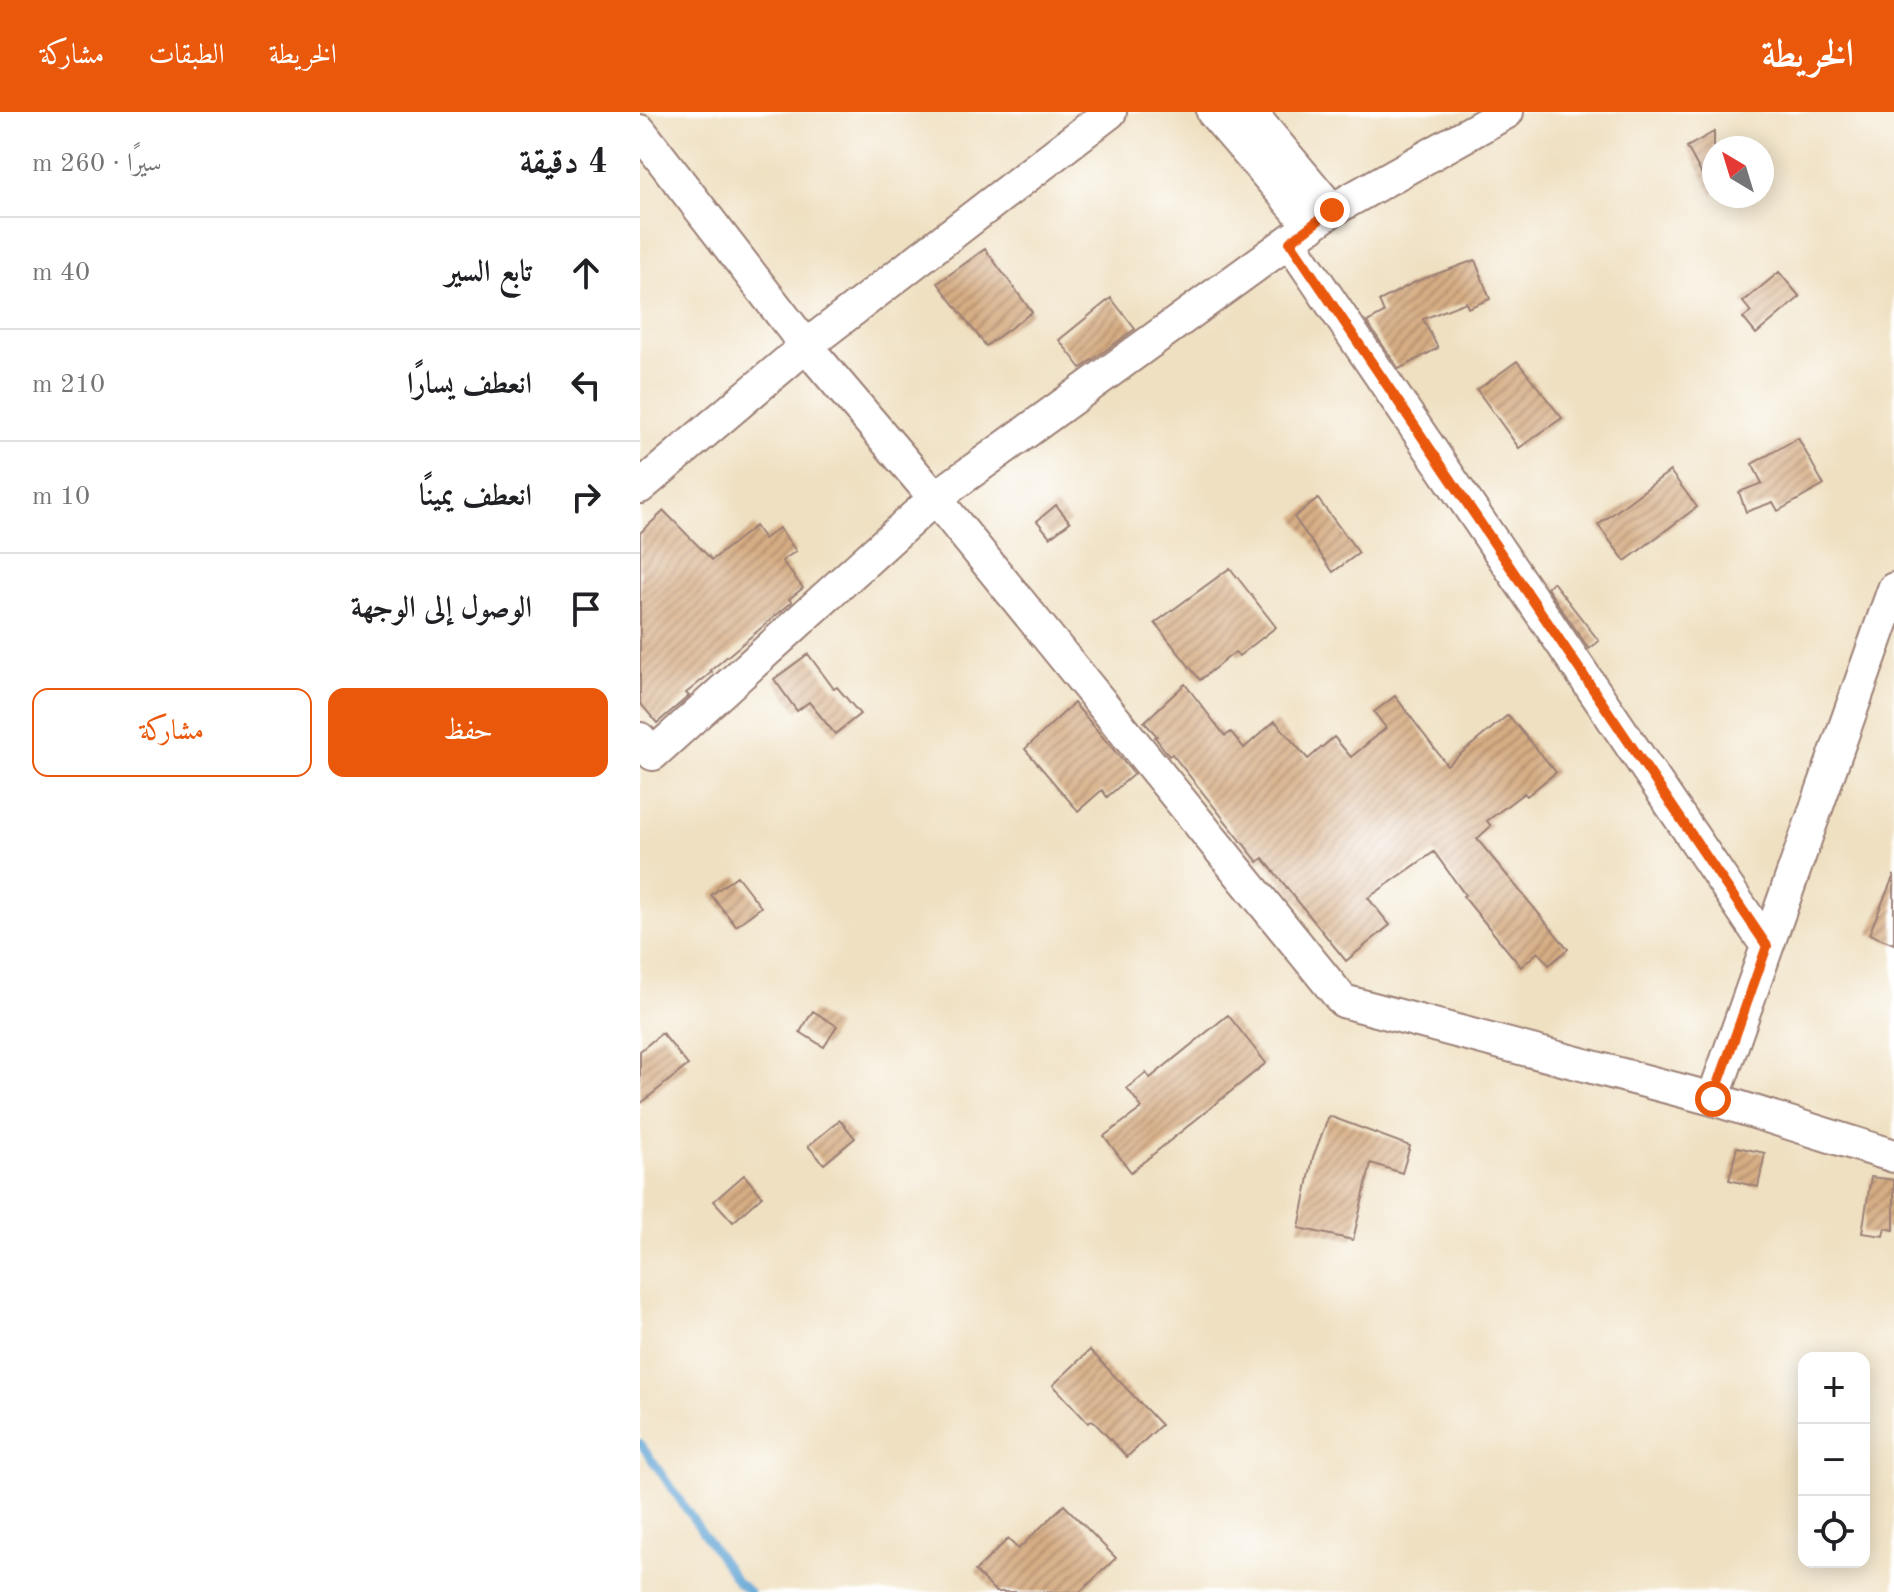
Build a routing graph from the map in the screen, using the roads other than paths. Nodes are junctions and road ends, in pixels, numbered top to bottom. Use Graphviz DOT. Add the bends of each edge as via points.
graph roads {
  1 [pos="1110,112"];
  2 [pos="1213,112"];
  3 [pos="1250,112"];
  4 [pos="1507,112"];
  5 [pos="640,131"];
  6 [pos="1311,226"];
  7 [pos="806,346"];
  8 [pos="640,487"];
  9 [pos="935,498"];
  10 [pos="1894,589"];
  11 [pos="640,739"];
  12 [pos="1767,946"];
  13 [pos="1713,1099"];
  14 [pos="1891,1147"];
  1 -- 7 [label="street"];
  2 -- 6 [label="street"];
  3 -- 6 [label="street"];
  4 -- 6 [label="street"];
  5 -- 7 [label="street"];
  6 -- 9 [label="street"];
  6 -- 12 [label="street"];
  7 -- 8 [label="street"];
  7 -- 9 [label="street"];
  9 -- 11 [label="street" via="653,754"];
  9 -- 13 [label="street" via="1343,1001"];
  10 -- 12 [label="street"];
  12 -- 13 [label="street"];
  13 -- 14 [label="street"];
}
